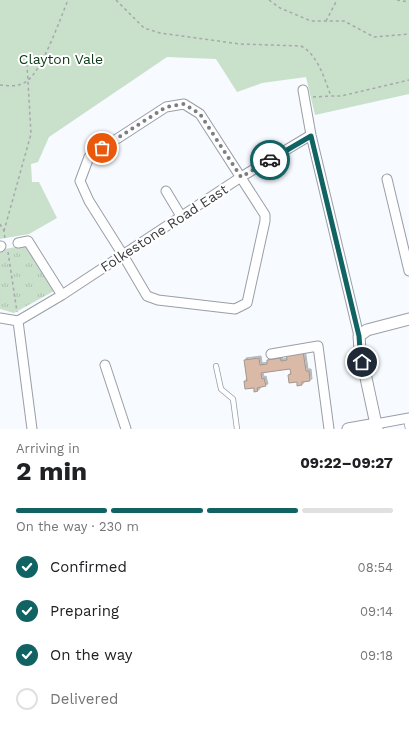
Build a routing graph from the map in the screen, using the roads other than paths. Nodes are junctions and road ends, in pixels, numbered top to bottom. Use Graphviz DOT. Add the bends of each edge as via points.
graph roads {
  1 [pos="303,90"];
  2 [pos="311,136"];
  3 [pos="241,177"];
  4 [pos="387,179"];
  5 [pos="166,191"];
  6 [pos="181,216"];
  7 [pos="18,243"];
  8 [pos="123,255"];
  9 [pos="409,271"];
  10 [pos="62,295"];
  11 [pos="0,318"];
  12 [pos="409,319"];
  13 [pos="18,321"];
  14 [pos="359,336"];
  15 [pos="272,354"];
  16 [pos="105,365"];
  17 [pos="216,366"];
  18 [pos="407,418"];
  19 [pos="377,427"];
  20 [pos="32,429"];
  21 [pos="126,429"];
  22 [pos="237,429"];
  23 [pos="329,429"];
  24 [pos="348,429"];
  25 [pos="408,429"];
  1 -- 2 [label="street"];
  2 -- 3 [label="street, Folkestone Road East"];
  2 -- 14 [label="street"];
  3 -- 6 [label="street, Folkestone Road East"];
  3 -- 8 [label="street" via="265,214 247,303 235,309 152,298 147,296"];
  3 -- 8 [label="street" via="200,114 184,104 166,107 89,157 80,181 89,201"];
  4 -- 9 [label="street"];
  5 -- 6 [label="street"];
  6 -- 8 [label="street, Folkestone Road East"];
  7 -- 10 [label="street" via="28,241"];
  8 -- 10 [label="street, Folkestone Road East"];
  10 -- 13 [label="street, Folkestone Road East"];
  11 -- 13 [label="street"];
  12 -- 14 [label="street" via="367,330"];
  13 -- 20 [label="street"];
  14 -- 19 [label="street"];
  15 -- 23 [label="street" via="318,346"];
  16 -- 21 [label="street"];
  17 -- 22 [label="lane" via="221,389 233,399"];
  18 -- 19 [label="street"];
  18 -- 25 [label="lane"];
  19 -- 24 [label="street"];
}
